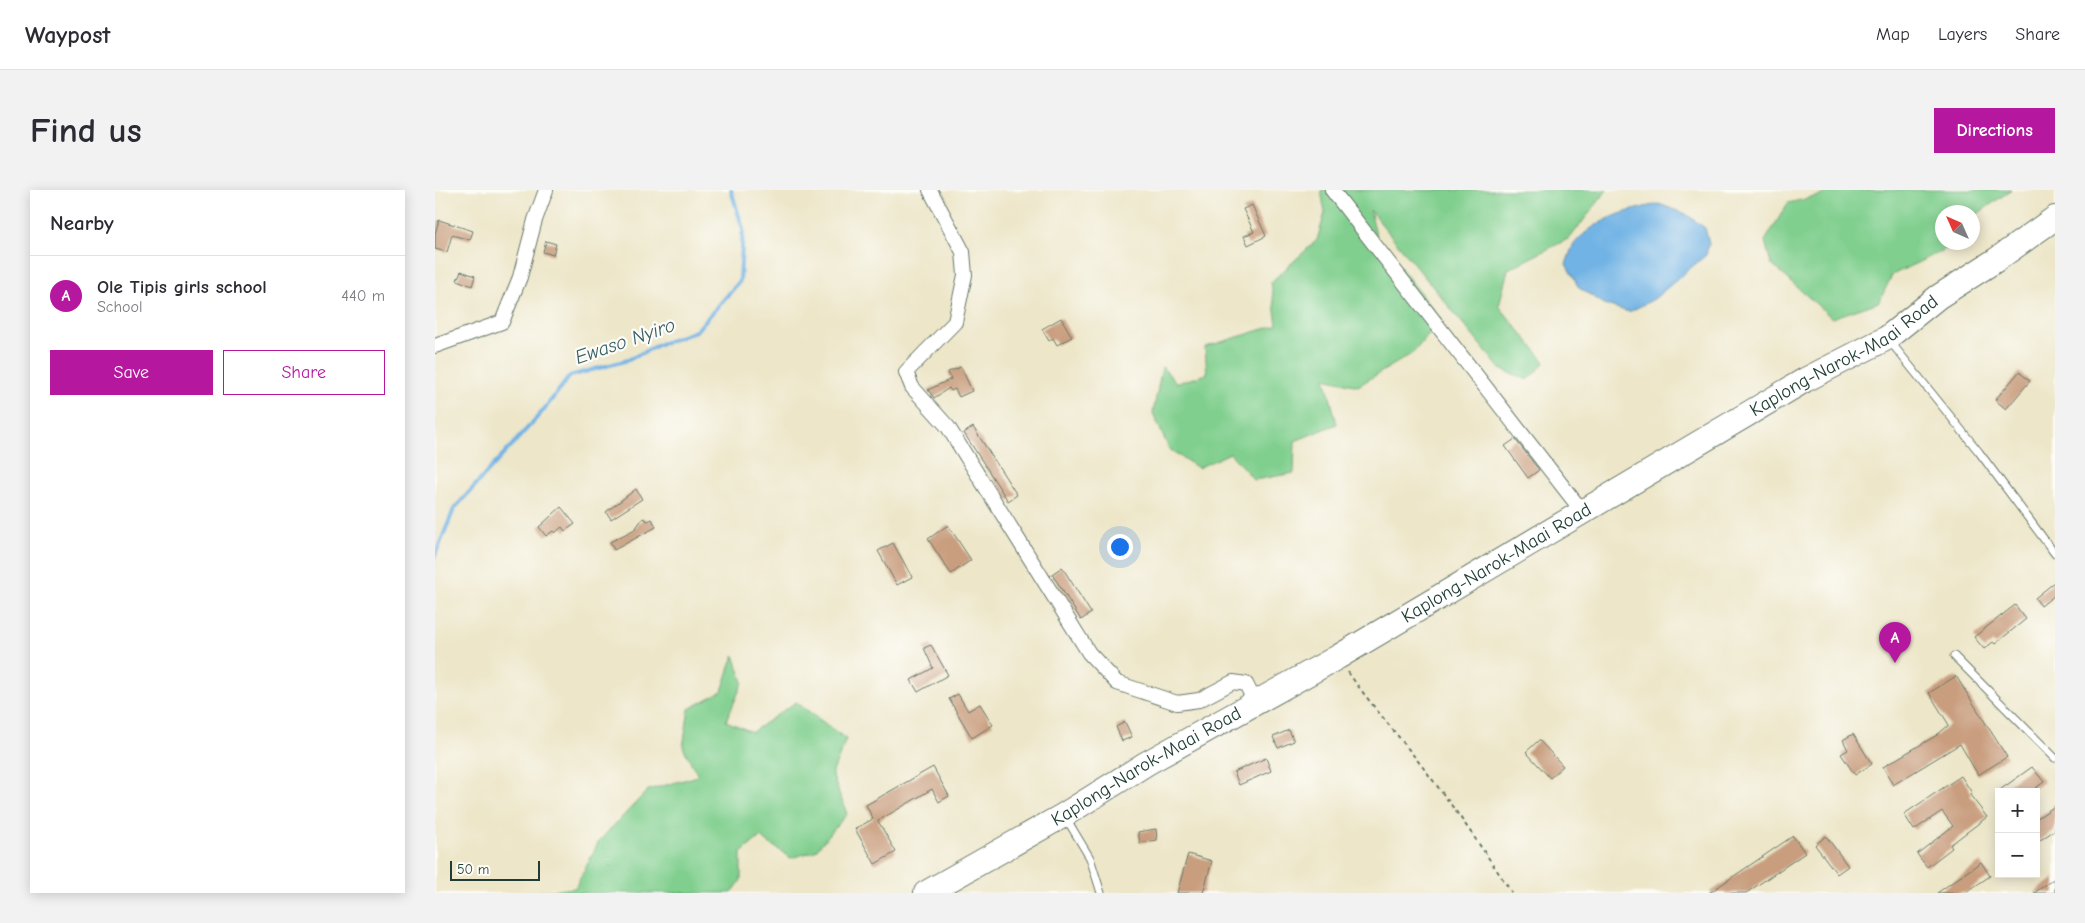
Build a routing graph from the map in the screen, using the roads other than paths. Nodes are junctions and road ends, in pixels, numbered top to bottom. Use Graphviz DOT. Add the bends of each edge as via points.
graph roads {
  1 [pos="546,190"];
  2 [pos="930,190"];
  3 [pos="1332,190"];
  4 [pos="2055,218"];
  5 [pos="1887,338"];
  6 [pos="435,346"];
  7 [pos="1582,512"];
  8 [pos="2055,554"];
  9 [pos="1954,656"];
  10 [pos="1255,702"];
  11 [pos="2055,758"];
  12 [pos="1064,815"];
  13 [pos="926,893"];
  14 [pos="1101,893"];
  1 -- 6 [label="street" via="520,277 502,322"];
  2 -- 10 [label="street" via="963,252 965,275 955,322 906,372 912,387 948,427 1089,653 1117,683 1177,703 1199,700 1233,682 1246,684"];
  3 -- 7 [label="street"];
  4 -- 5 [label="highway, Kaplong-Narok-Maai Road" via="1938,297"];
  5 -- 7 [label="highway, Kaplong-Narok-Maai Road" via="1805,380"];
  5 -- 8 [label="lane" via="1979,452"];
  7 -- 10 [label="highway, Kaplong-Narok-Maai Road" via="1338,657"];
  9 -- 11 [label="lane"];
  10 -- 12 [label="highway, Kaplong-Narok-Maai Road"];
  12 -- 13 [label="highway, Kaplong-Narok-Maai Road"];
  12 -- 14 [label="lane" via="1090,858"];
}
